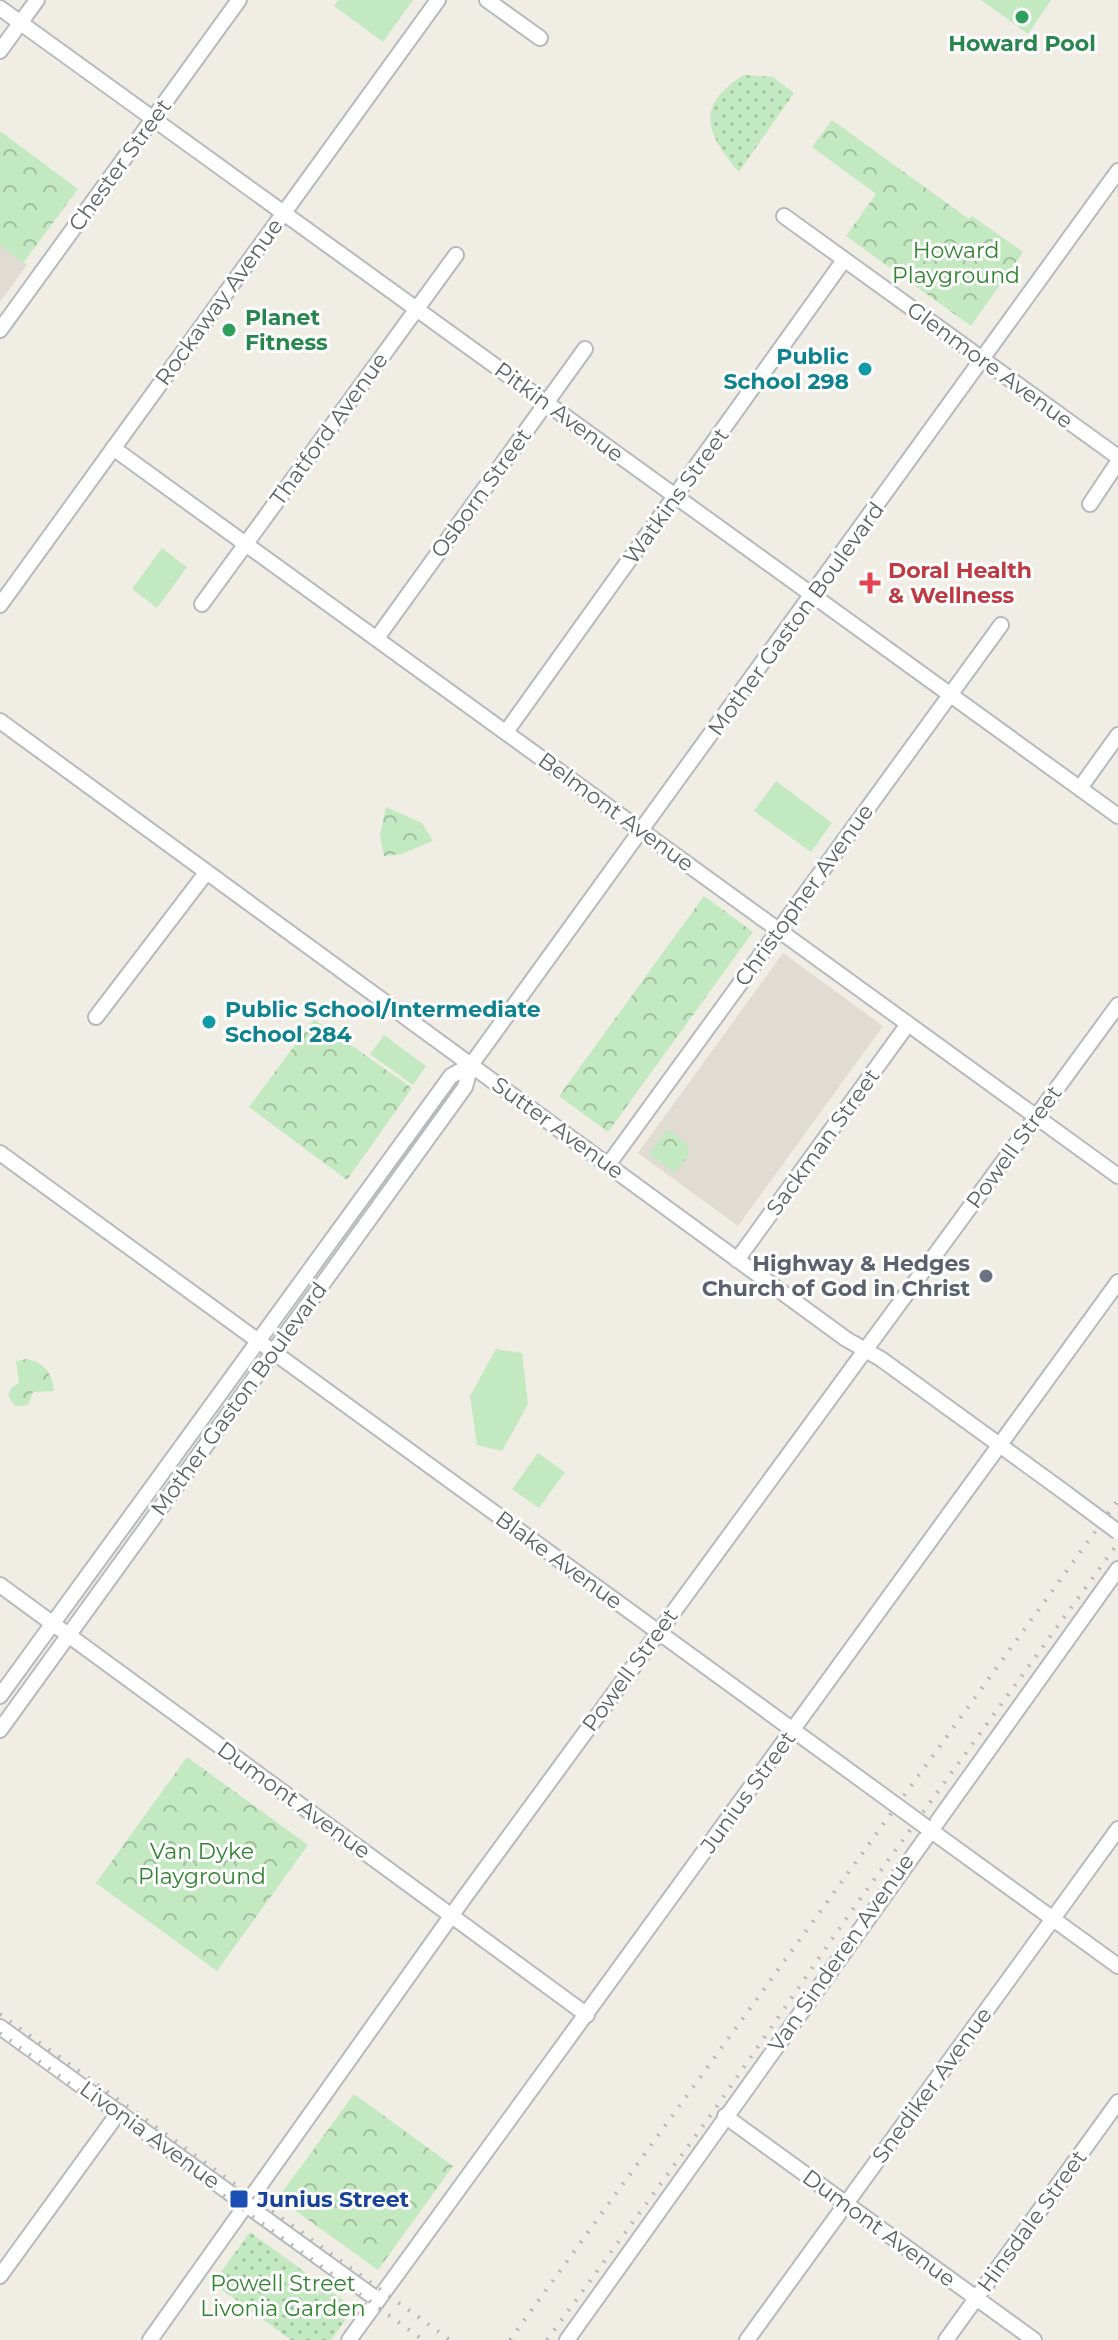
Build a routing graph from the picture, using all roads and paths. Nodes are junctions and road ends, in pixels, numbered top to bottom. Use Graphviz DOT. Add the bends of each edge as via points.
graph roads {
  1 [pos="37,0"];
  2 [pos="239,0"];
  3 [pos="438,0"];
  4 [pos="487,0"];
  5 [pos="0,8"];
  6 [pos="21,23"];
  7 [pos="540,38"];
  8 [pos="0,51"];
  9 [pos="154,118"];
  10 [pos="1118,171"];
  11 [pos="284,212"];
  12 [pos="784,216"];
  13 [pos="456,255"];
  14 [pos="844,260"];
  15 [pos="417,309"];
  16 [pos="0,330"];
  17 [pos="585,349"];
  18 [pos="981,360"];
  19 [pos="547,403"];
  20 [pos="113,448"];
  21 [pos="1118,459"];
  22 [pos="676,496"];
  23 [pos="1090,504"];
  24 [pos="247,543"];
  25 [pos="813,596"];
  26 [pos="202,604"];
  27 [pos="0,605"];
  28 [pos="1001,625"];
  29 [pos="377,638"];
  30 [pos="949,695"];
  31 [pos="0,721"];
  32 [pos="506,732"];
  33 [pos="1118,735"];
  34 [pos="1080,788"];
  35 [pos="1118,816"];
  36 [pos="642,831"];
  37 [pos="206,873"];
  38 [pos="778,930"];
  39 [pos="1118,1005"];
  40 [pos="96,1017"];
  41 [pos="908,1024"];
  42 [pos="471,1065"];
  43 [pos="1036,1117"];
  44 [pos="0,1153"];
  45 [pos="608,1165"];
  46 [pos="1118,1176"];
  47 [pos="737,1260"];
  48 [pos="1118,1282"];
  49 [pos="257,1340"];
  50 [pos="865,1350"];
  51 [pos="273,1352"];
  52 [pos="1000,1445"];
  53 [pos="1118,1532"];
  54 [pos="1118,1569"];
  55 [pos="0,1585"];
  56 [pos="53,1623"];
  57 [pos="657,1632"];
  58 [pos="69,1635"];
  59 [pos="0,1696"];
  60 [pos="0,1730"];
  61 [pos="793,1730"];
  62 [pos="928,1828"];
  63 [pos="1118,1829"];
  64 [pos="451,1915"];
  65 [pos="1053,1919"];
  66 [pos="1118,1966"];
  67 [pos="587,2015"];
  68 [pos="0,2027"];
  69 [pos="1118,2102"];
  70 [pos="119,2112"];
  71 [pos="725,2116"];
  72 [pos="846,2204"];
  73 [pos="247,2206"];
  74 [pos="0,2276"];
  75 [pos="976,2298"];
  76 [pos="378,2300"];
  77 [pos="150,2340"];
  78 [pos="349,2340"];
  79 [pos="567,2340"];
  80 [pos="747,2340"];
  81 [pos="946,2340"];
  82 [pos="1034,2340"];
  1 -- 6 [label="street"];
  2 -- 9 [label="street, Chester Street"];
  3 -- 11 [label="street, Rockaway Avenue"];
  4 -- 7 [label="street"];
  5 -- 6 [label="street, Pitkin Avenue"];
  6 -- 8 [label="street"];
  6 -- 9 [label="street, Pitkin Avenue"];
  9 -- 11 [label="street, Pitkin Avenue"];
  9 -- 16 [label="street, Chester Street"];
  10 -- 18 [label="street, Mother Gaston Boulevard"];
  11 -- 15 [label="street, Pitkin Avenue"];
  11 -- 20 [label="street, Rockaway Avenue"];
  12 -- 14 [label="street, Glenmore Avenue"];
  13 -- 15 [label="street, Thatford Avenue"];
  14 -- 18 [label="street, Glenmore Avenue"];
  14 -- 22 [label="street, Watkins Street"];
  15 -- 19 [label="street, Pitkin Avenue"];
  15 -- 24 [label="street, Thatford Avenue"];
  17 -- 19 [label="street, Osborn Street"];
  18 -- 21 [label="street, Glenmore Avenue"];
  18 -- 25 [label="street, Mother Gaston Boulevard"];
  19 -- 22 [label="street, Pitkin Avenue"];
  19 -- 29 [label="street, Osborn Street"];
  20 -- 24 [label="street, Belmont Avenue"];
  20 -- 27 [label="street, Rockaway Avenue"];
  21 -- 23 [label="street"];
  22 -- 25 [label="street, Pitkin Avenue"];
  22 -- 32 [label="street, Watkins Street"];
  24 -- 26 [label="street, Thatford Avenue"];
  24 -- 29 [label="street, Belmont Avenue"];
  25 -- 30 [label="street, Pitkin Avenue"];
  25 -- 36 [label="street, Mother Gaston Boulevard"];
  28 -- 30 [label="street, Christopher Avenue"];
  29 -- 32 [label="street, Belmont Avenue"];
  30 -- 34 [label="street, Pitkin Avenue"];
  30 -- 38 [label="street, Christopher Avenue"];
  31 -- 37 [label="street, Sutter Avenue"];
  32 -- 36 [label="street, Belmont Avenue"];
  33 -- 34 [label="street"];
  34 -- 35 [label="street, Pitkin Avenue"];
  36 -- 38 [label="street, Belmont Avenue"];
  36 -- 42 [label="street, Mother Gaston Boulevard"];
  37 -- 40 [label="street"];
  37 -- 42 [label="street, Sutter Avenue"];
  38 -- 41 [label="street, Belmont Avenue"];
  38 -- 45 [label="street, Christopher Avenue"];
  39 -- 43 [label="street, Powell Street"];
  41 -- 43 [label="street, Belmont Avenue"];
  41 -- 47 [label="street, Sackman Street"];
  42 -- 45 [label="street, Sutter Avenue"];
  42 -- 49 [label="street, Mother Gaston Boulevard" via="451,1076"];
  42 -- 51 [label="street, Mother Gaston Boulevard" via="465,1087"];
  43 -- 46 [label="street, Belmont Avenue"];
  43 -- 50 [label="street, Powell Street"];
  44 -- 49 [label="street, Blake Avenue"];
  45 -- 47 [label="street, Sutter Avenue"];
  47 -- 50 [label="street, Sutter Avenue"];
  48 -- 52 [label="street, Junius Street"];
  49 -- 51 [label="street, Blake Avenue"];
  49 -- 56 [label="street, Mother Gaston Boulevard"];
  50 -- 52 [label="street, Sutter Avenue"];
  50 -- 57 [label="street, Powell Street"];
  51 -- 57 [label="street, Blake Avenue"];
  51 -- 58 [label="street, Mother Gaston Boulevard"];
  52 -- 53 [label="street, Sutter Avenue, bridge"];
  52 -- 61 [label="street, Junius Street"];
  54 -- 62 [label="street, Van Sinderen Avenue"];
  55 -- 56 [label="street, Dumont Avenue"];
  56 -- 58 [label="street, Dumont Avenue"];
  56 -- 59 [label="street, Mother Gaston Boulevard"];
  57 -- 61 [label="street, Blake Avenue"];
  57 -- 64 [label="street, Powell Street"];
  58 -- 60 [label="street, Mother Gaston Boulevard"];
  58 -- 64 [label="street, Dumont Avenue"];
  61 -- 62 [label="street, Blake Avenue, bridge"];
  61 -- 67 [label="street, Junius Street"];
  62 -- 65 [label="street, Blake Avenue"];
  62 -- 71 [label="street, Van Sinderen Avenue"];
  63 -- 65 [label="street, Snediker Avenue"];
  64 -- 67 [label="street, Dumont Avenue"];
  64 -- 73 [label="street, Powell Street"];
  65 -- 66 [label="street, Blake Avenue"];
  65 -- 72 [label="street, Snediker Avenue"];
  67 -- 76 [label="street, Junius Street"];
  68 -- 70 [label="street, Livonia Avenue"];
  69 -- 75 [label="street, Hinsdale Street"];
  70 -- 73 [label="street, Livonia Avenue"];
  70 -- 74 [label="street"];
  71 -- 72 [label="street, Dumont Avenue"];
  71 -- 79 [label="street, Van Sinderen Avenue"];
  72 -- 75 [label="street, Dumont Avenue"];
  72 -- 80 [label="street, Snediker Avenue"];
  73 -- 76 [label="street, Livonia Avenue"];
  73 -- 77 [label="street, Powell Street"];
  75 -- 81 [label="street, Hinsdale Street"];
  75 -- 82 [label="street, Dumont Avenue"];
  76 -- 78 [label="street, Junius Street"];
}
